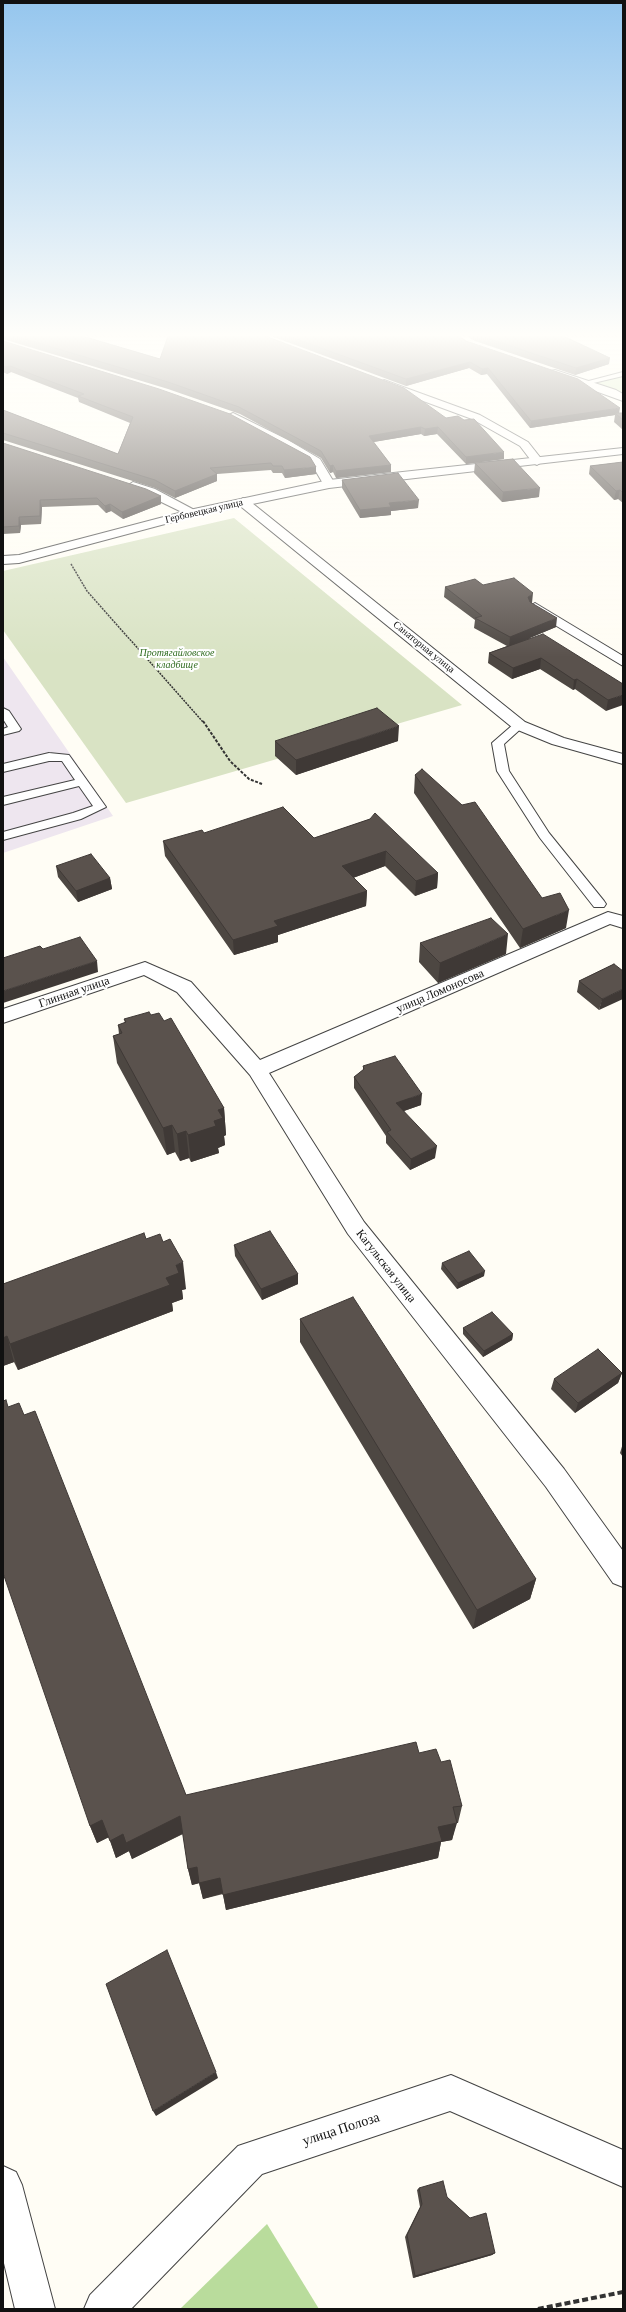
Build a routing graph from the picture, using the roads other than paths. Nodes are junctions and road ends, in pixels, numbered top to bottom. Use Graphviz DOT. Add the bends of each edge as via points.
graph roads {
  1 [pos="281,441"];
  2 [pos="518,441"];
  3 [pos="623,451"];
  4 [pos="537,461"];
  5 [pos="122,482"];
  6 [pos="329,484"];
  7 [pos="244,502"];
  8 [pos="194,513"];
  9 [pos="3,560"];
  10 [pos="535,607"];
  11 [pos="623,662"];
  12 [pos="3,711"];
  13 [pos="519,725"];
  14 [pos="3,732"];
  15 [pos="623,759"];
  16 [pos="3,768"];
  17 [pos="82,782"];
  18 [pos="3,801"];
  19 [pos="3,836"];
  20 [pos="599,904"];
  21 [pos="623,922"];
  22 [pos="145,968"];
  23 [pos="3,1016"];
  24 [pos="257,1070"];
  25 [pos="623,1574"];
  26 [pos="623,2169"];
  27 [pos="3,2185"];
  28 [pos="35,2309"];
  29 [pos="104,2309"];
  1 -- 6 [label="street" via="316,461"];
  2 -- 4 [label="street"];
  3 -- 4 [label="street, Гербовецкая улица"];
  4 -- 6 [label="street, Гербовецкая улица"];
  5 -- 8 [label="street" via="151,492"];
  6 -- 7 [label="street, Гербовецкая улица"];
  7 -- 8 [label="street, Гербовецкая улица"];
  7 -- 13 [label="street, Санаторная улица"];
  8 -- 9 [label="street, Гербовецкая улица" via="20,559"];
  10 -- 11 [label="street"];
  12 -- 14 [label="lane" via="16,729"];
  13 -- 15 [label="street, Санаторная улица" via="558,741"];
  13 -- 20 [label="lane" via="498,743 503,771 544,835"];
  16 -- 17 [label="lane" via="49,757 65,757"];
  17 -- 18 [label="lane"];
  17 -- 19 [label="lane" via="100,807 78,816"];
  21 -- 24 [label="street, улица Ломоносова" via="608,918"];
  22 -- 23 [label="street, Глинная улица"];
  22 -- 24 [label="street, Кагульская улица" via="184,987"];
  24 -- 25 [label="street, Кагульская улица" via="356,1228 555,1478"];
  26 -- 29 [label="street, улица Полоза" via="452,2093 251,2159"];
  27 -- 28 [label="street"];
}
